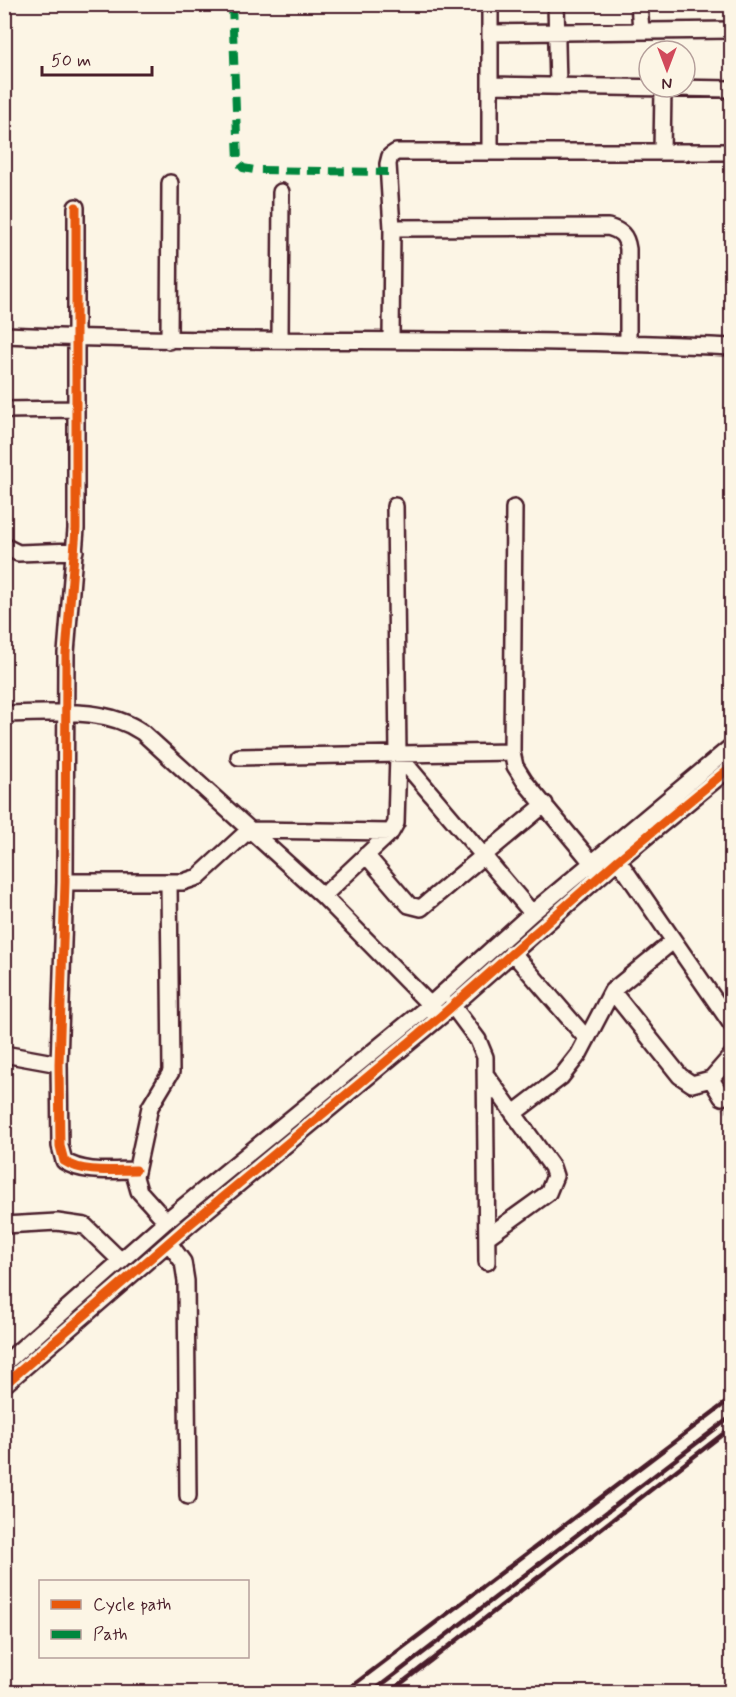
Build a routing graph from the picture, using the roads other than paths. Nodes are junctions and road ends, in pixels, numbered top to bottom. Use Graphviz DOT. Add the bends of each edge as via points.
graph roads {
  1 [pos="490,4"];
  2 [pos="556,4"];
  3 [pos="639,4"];
  4 [pos="641,30"];
  5 [pos="732,30"];
  6 [pos="556,31"];
  7 [pos="490,33"];
  8 [pos="490,85"];
  9 [pos="558,85"];
  10 [pos="637,87"];
  11 [pos="697,88"];
  12 [pos="732,89"];
  13 [pos="663,99"];
  14 [pos="490,150"];
  15 [pos="662,152"];
  16 [pos="732,152"];
  17 [pos="170,183"];
  18 [pos="281,192"];
  19 [pos="76,207"];
  20 [pos="392,228"];
  21 [pos="4,336"];
  22 [pos="76,338"];
  23 [pos="280,339"];
  24 [pos="391,340"];
  25 [pos="170,341"];
  26 [pos="627,343"];
  27 [pos="732,347"];
  28 [pos="76,409"];
  29 [pos="4,410"];
  30 [pos="395,506"];
  31 [pos="514,508"];
  32 [pos="4,546"];
  33 [pos="75,551"];
  34 [pos="4,714"];
  35 [pos="67,714"];
  36 [pos="732,746"];
  37 [pos="512,752"];
  38 [pos="398,755"];
  39 [pos="239,757"];
  40 [pos="732,766"];
  41 [pos="545,804"];
  42 [pos="249,830"];
  43 [pos="391,832"];
  44 [pos="366,855"];
  45 [pos="485,856"];
  46 [pos="618,860"];
  47 [pos="592,862"];
  48 [pos="602,874"];
  49 [pos="65,882"];
  50 [pos="169,883"];
  51 [pos="323,896"];
  52 [pos="532,913"];
  53 [pos="673,940"];
  54 [pos="513,952"];
  55 [pos="612,991"];
  56 [pos="430,1005"];
  57 [pos="446,1010"];
  58 [pos="732,1025"];
  59 [pos="587,1039"];
  60 [pos="4,1054"];
  61 [pos="732,1055"];
  62 [pos="59,1064"];
  63 [pos="486,1075"];
  64 [pos="711,1079"];
  65 [pos="722,1097"];
  66 [pos="514,1113"];
  67 [pos="136,1170"];
  68 [pos="166,1221"];
  69 [pos="4,1225"];
  70 [pos="487,1238"];
  71 [pos="169,1243"];
  72 [pos="122,1261"];
  73 [pos="487,1262"];
  74 [pos="4,1364"];
  75 [pos="4,1384"];
  76 [pos="188,1496"];
  1 -- 7 [label="street"];
  2 -- 6 [label="street"];
  3 -- 4 [label="street"];
  4 -- 5 [label="street"];
  4 -- 6 [label="street"];
  6 -- 7 [label="street"];
  6 -- 9 [label="street"];
  7 -- 8 [label="street"];
  8 -- 9 [label="street"];
  8 -- 14 [label="street"];
  9 -- 10 [label="street"];
  11 -- 12 [label="street"];
  13 -- 15 [label="street"];
  14 -- 15 [label="street"];
  14 -- 20 [label="street" via="404,150 390,156"];
  15 -- 16 [label="street"];
  17 -- 25 [label="street"];
  18 -- 23 [label="street"];
  19 -- 22 [label="street"];
  20 -- 24 [label="street"];
  20 -- 26 [label="street" via="608,227 620,231 628,249"];
  21 -- 22 [label="street"];
  22 -- 25 [label="street"];
  22 -- 28 [label="street"];
  23 -- 24 [label="street"];
  23 -- 25 [label="street"];
  24 -- 26 [label="street"];
  26 -- 27 [label="street"];
  28 -- 29 [label="street"];
  28 -- 33 [label="street"];
  30 -- 38 [label="street"];
  31 -- 37 [label="street"];
  32 -- 33 [label="street" via="18,553"];
  33 -- 35 [label="street" via="66,653"];
  34 -- 35 [label="street"];
  35 -- 42 [label="street" via="124,720"];
  35 -- 49 [label="street"];
  36 -- 47 [label="street"];
  37 -- 38 [label="street"];
  37 -- 41 [label="street" via="525,782"];
  38 -- 39 [label="street"];
  38 -- 43 [label="street" via="398,813"];
  38 -- 45 [label="street"];
  40 -- 46 [label="street"];
  41 -- 45 [label="street"];
  41 -- 47 [label="street"];
  42 -- 43 [label="street"];
  42 -- 50 [label="street" via="198,877"];
  42 -- 51 [label="street"];
  43 -- 44 [label="street"];
  44 -- 45 [label="street" via="415,909 426,905"];
  44 -- 51 [label="street"];
  45 -- 52 [label="street"];
  46 -- 48 [label="street"];
  46 -- 53 [label="street"];
  47 -- 48 [label="street"];
  47 -- 52 [label="street"];
  48 -- 54 [label="street"];
  49 -- 50 [label="street"];
  49 -- 62 [label="street"];
  50 -- 67 [label="street" via="171,1072 150,1107"];
  51 -- 56 [label="street"];
  52 -- 56 [label="street"];
  53 -- 55 [label="street"];
  53 -- 58 [label="street"];
  54 -- 57 [label="street"];
  54 -- 59 [label="street"];
  55 -- 59 [label="street"];
  55 -- 64 [label="street" via="680,1076 692,1084"];
  56 -- 57 [label="street"];
  56 -- 68 [label="street"];
  57 -- 63 [label="street" via="478,1040 485,1057"];
  57 -- 71 [label="street"];
  59 -- 66 [label="street" via="561,1077"];
  60 -- 62 [label="street"];
  61 -- 64 [label="street"];
  62 -- 67 [label="street" via="60,1146 64,1161 95,1170"];
  63 -- 66 [label="street"];
  63 -- 70 [label="street"];
  64 -- 65 [label="street"];
  66 -- 70 [label="street" via="552,1167 554,1184 536,1203"];
  67 -- 68 [label="street" via="139,1191"];
  68 -- 72 [label="street"];
  69 -- 72 [label="street" via="57,1222 85,1226"];
  70 -- 73 [label="street"];
  71 -- 75 [label="street"];
  71 -- 76 [label="street" via="183,1262 186,1281"];
  72 -- 74 [label="street"];
}
